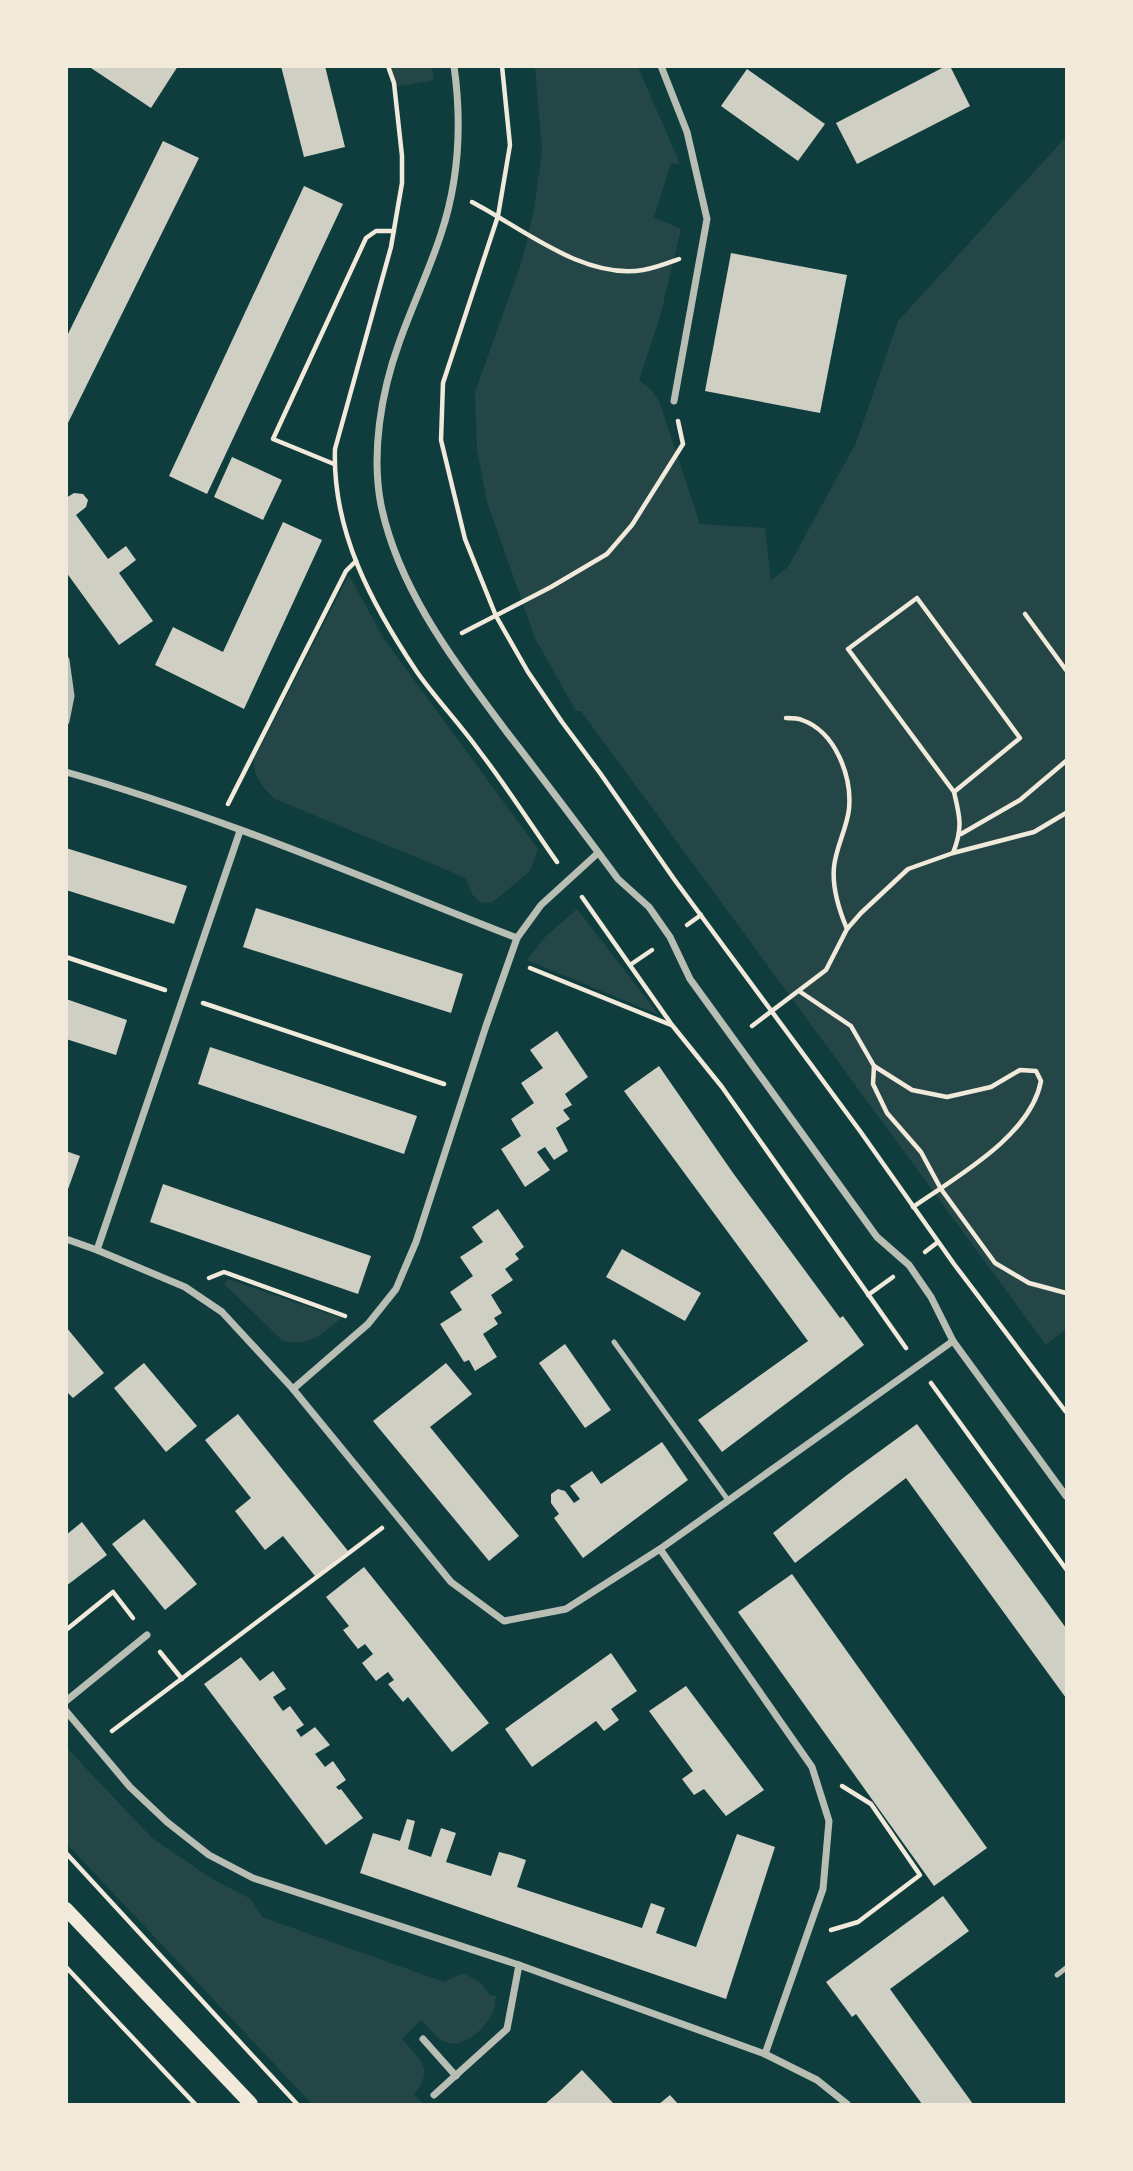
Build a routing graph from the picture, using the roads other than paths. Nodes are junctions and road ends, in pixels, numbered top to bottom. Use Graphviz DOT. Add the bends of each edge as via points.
graph roads {
  1 [pos="454,66"];
  2 [pos="661,66"];
  3 [pos="674,401"];
  4 [pos="66,660"];
  5 [pos="66,721"];
  6 [pos="66,772"];
  7 [pos="240,831"];
  8 [pos="598,853"];
  9 [pos="517,937"];
  10 [pos="66,1240"];
  11 [pos="97,1250"];
  12 [pos="953,1341"];
  13 [pos="614,1342"];
  14 [pos="293,1389"];
  15 [pos="1066,1496"];
  16 [pos="728,1500"];
  17 [pos="660,1549"];
  18 [pos="147,1635"];
  19 [pos="66,1701"];
  20 [pos="66,1711"];
  21 [pos="66,1909"];
  22 [pos="519,1965"];
  23 [pos="1066,1968"];
  24 [pos="1057,1975"];
  25 [pos="423,2039"];
  26 [pos="765,2054"];
  27 [pos="456,2076"];
  28 [pos="434,2095"];
  29 [pos="251,2105"];
  30 [pos="847,2105"];
  1 -- 8 [label="street" via="459,105 452,192 442,233 398,345 383,403 377,453 381,504 413,593 442,643"];
  2 -- 3 [label="street" via="687,132 707,219"];
  4 -- 5 [label="street" via="71,696"];
  6 -- 7 [label="street"];
  7 -- 9 [label="street"];
  7 -- 11 [label="street"];
  8 -- 9 [label="street" via="541,905"];
  8 -- 12 [label="street" via="656,916 690,979 877,1237 904,1259 931,1297"];
  9 -- 14 [label="street" via="416,1242 396,1289 368,1324"];
  10 -- 11 [label="street"];
  11 -- 14 [label="street" via="185,1287 222,1312"];
  12 -- 15 [label="street"];
  12 -- 16 [label="street"];
  13 -- 16 [label="lane"];
  14 -- 17 [label="street" via="451,1583 504,1621 566,1609"];
  16 -- 17 [label="street"];
  17 -- 26 [label="street" via="812,1767 829,1821 822,1889"];
  18 -- 19 [label="street"];
  20 -- 22 [label="street" via="130,1787 209,1855 294,1893"];
  21 -- 29 [label="main road"];
  22 -- 26 [label="street"];
  22 -- 27 [label="street" via="507,2029"];
  23 -- 24 [label="lane"];
  25 -- 27 [label="street"];
  26 -- 30 [label="street" via="817,2080"];
  27 -- 28 [label="street"];
}
